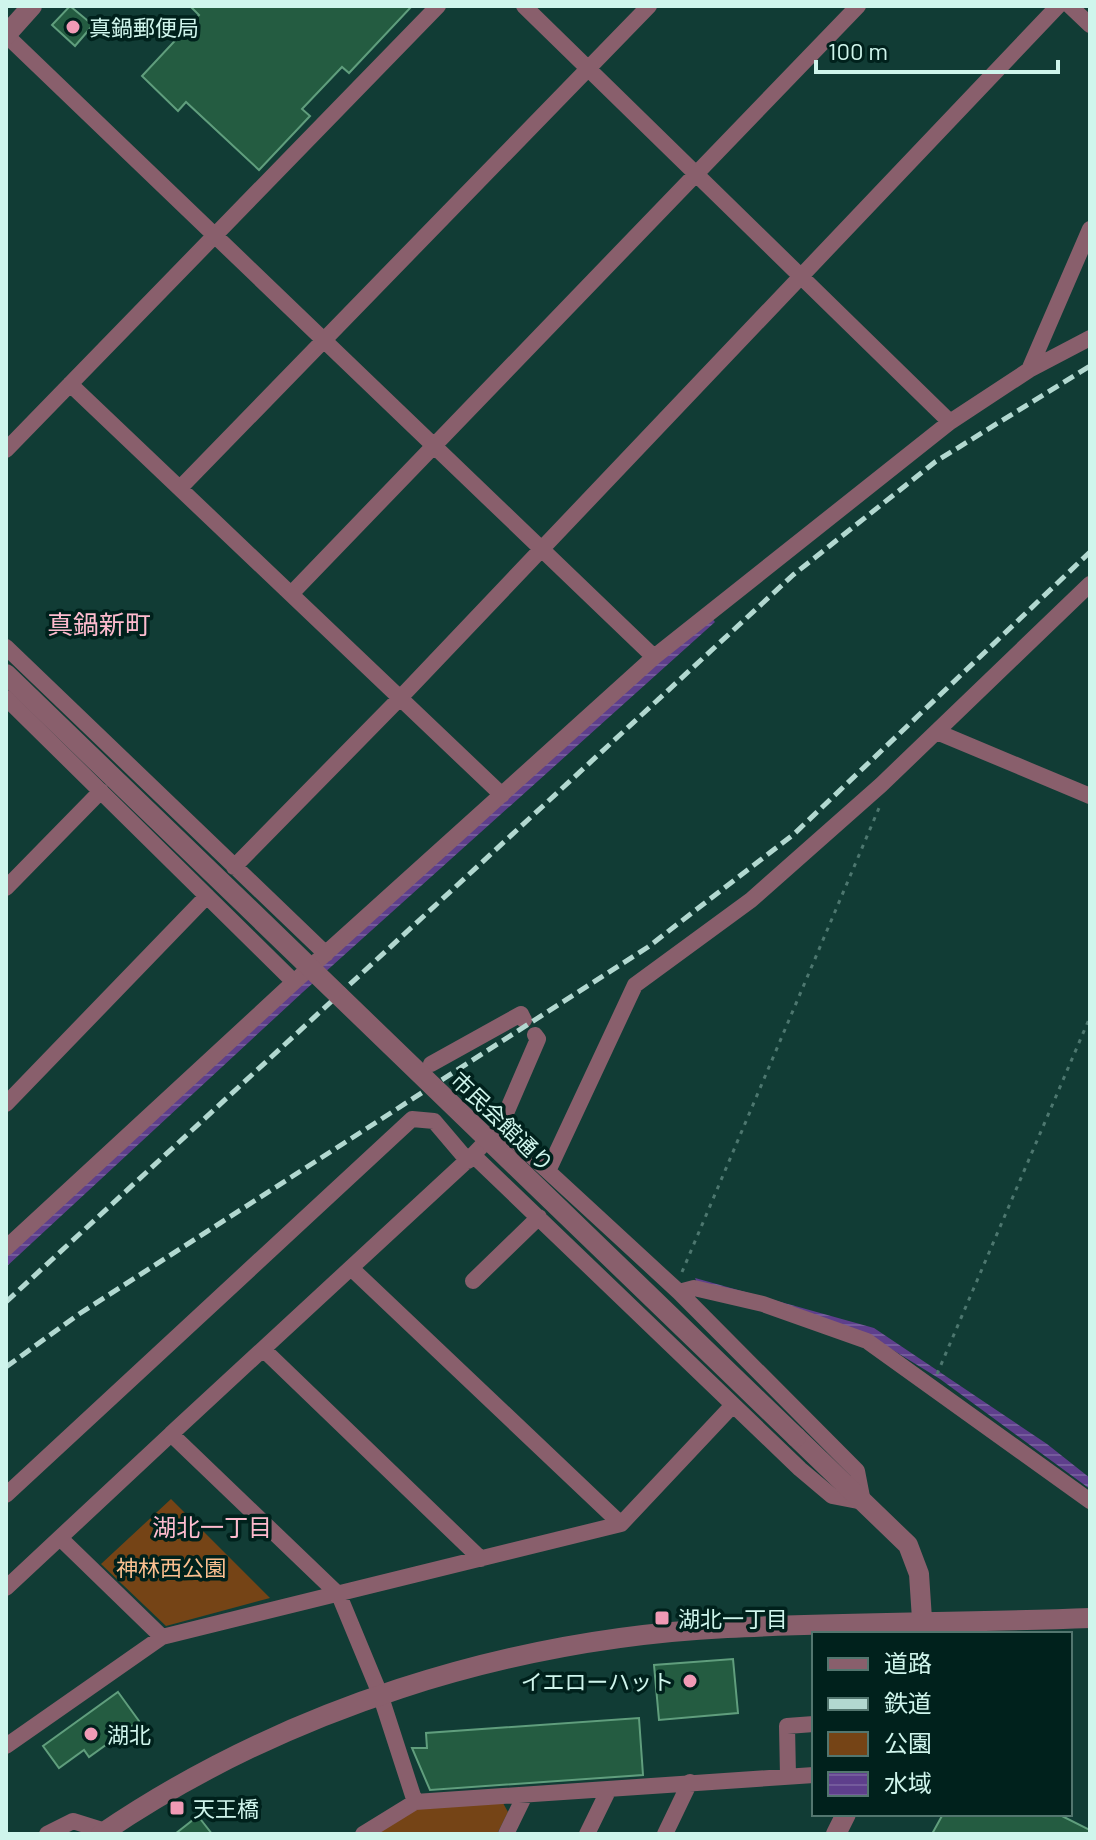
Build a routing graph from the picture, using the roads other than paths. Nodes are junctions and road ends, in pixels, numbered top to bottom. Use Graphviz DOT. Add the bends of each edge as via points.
graph roads {
  1 [pos="32,6"];
  2 [pos="438,6"];
  3 [pos="524,6"];
  4 [pos="649,6"];
  5 [pos="858,6"];
  6 [pos="1058,6"];
  7 [pos="1070,6"];
  8 [pos="1090,25"];
  9 [pos="6,35"];
  10 [pos="588,69"];
  11 [pos="696,175"];
  12 [pos="1090,229"];
  13 [pos="214,238"];
  14 [pos="802,276"];
  15 [pos="1090,338"];
  16 [pos="323,342"];
  17 [pos="1029,370"];
  18 [pos="70,384"];
  19 [pos="950,422"];
  20 [pos="432,446"];
  21 [pos="6,450"];
  22 [pos="180,488"];
  23 [pos="539,548"];
  24 [pos="1090,584"];
  25 [pos="291,594"];
  26 [pos="6,647"];
  27 [pos="654,657"];
  28 [pos="6,674"];
  29 [pos="6,698"];
  30 [pos="400,698"];
  31 [pos="937,732"];
  32 [pos="101,791"];
  33 [pos="502,795"];
  34 [pos="1090,796"];
  35 [pos="234,867"];
  36 [pos="6,888"];
  37 [pos="207,896"];
  38 [pos="326,954"];
  39 [pos="294,982"];
  40 [pos="524,1020"];
  41 [pos="535,1035"];
  42 [pos="431,1064"];
  43 [pos="6,1104"];
  44 [pos="500,1127"];
  45 [pos="471,1158"];
  46 [pos="548,1171"];
  47 [pos="539,1217"];
  48 [pos="6,1248"];
  49 [pos="352,1269"];
  50 [pos="473,1281"];
  51 [pos="677,1290"];
  52 [pos="264,1350"];
  53 [pos="733,1405"];
  54 [pos="171,1434"];
  55 [pos="6,1495"];
  56 [pos="1090,1501"];
  57 [pos="863,1502"];
  58 [pos="621,1524"];
  59 [pos="60,1538"];
  60 [pos="481,1559"];
  61 [pos="6,1588"];
  62 [pos="339,1595"];
  63 [pos="1090,1618"];
  64 [pos="923,1629"];
  65 [pos="162,1637"];
  66 [pos="380,1694"];
  67 [pos="812,1724"];
  68 [pos="6,1746"];
  69 [pos="812,1775"];
  70 [pos="788,1776"];
  71 [pos="690,1782"];
  72 [pos="609,1789"];
  73 [pos="525,1795"];
  74 [pos="415,1802"];
  75 [pos="845,1816"];
  76 [pos="103,1833"];
  77 [pos="47,1834"];
  78 [pos="363,1834"];
  79 [pos="506,1834"];
  80 [pos="587,1834"];
  81 [pos="665,1834"];
  82 [pos="836,1834"];
  1 -- 9 [label="street"];
  2 -- 13 [label="street"];
  3 -- 10 [label="street"];
  4 -- 10 [label="street"];
  5 -- 11 [label="street"];
  6 -- 14 [label="street"];
  7 -- 8 [label="street"];
  9 -- 13 [label="street"];
  10 -- 11 [label="street"];
  10 -- 16 [label="street"];
  11 -- 14 [label="street"];
  11 -- 20 [label="street"];
  12 -- 17 [label="street"];
  13 -- 16 [label="street"];
  13 -- 18 [label="street"];
  14 -- 19 [label="street"];
  14 -- 23 [label="street"];
  15 -- 17 [label="street"];
  16 -- 20 [label="street"];
  16 -- 22 [label="street"];
  17 -- 19 [label="street"];
  18 -- 21 [label="street"];
  18 -- 22 [label="street"];
  19 -- 27 [label="street"];
  20 -- 23 [label="street"];
  20 -- 25 [label="street"];
  22 -- 25 [label="street"];
  23 -- 27 [label="street"];
  23 -- 30 [label="street"];
  24 -- 31 [label="street"];
  25 -- 30 [label="street"];
  26 -- 35 [label="street"];
  27 -- 33 [label="street"];
  28 -- 57 [label="street, 市民会館通り, bridge"];
  29 -- 32 [label="street"];
  30 -- 33 [label="street"];
  30 -- 35 [label="street"];
  31 -- 34 [label="street"];
  31 -- 46 [label="street" via="751,900 635,985"];
  32 -- 36 [label="street"];
  32 -- 37 [label="street"];
  33 -- 38 [label="street"];
  35 -- 38 [label="street"];
  37 -- 39 [label="street"];
  37 -- 43 [label="street"];
  38 -- 39 [label="street"];
  39 -- 48 [label="street"];
  40 -- 42 [label="street" via="521,1014"];
  41 -- 44 [label="street" via="538,1039"];
  44 -- 45 [label="street"];
  44 -- 46 [label="street"];
  45 -- 47 [label="street"];
  45 -- 49 [label="street"];
  45 -- 55 [label="street" via="434,1121 412,1119"];
  46 -- 51 [label="street"];
  47 -- 50 [label="street"];
  47 -- 53 [label="street"];
  49 -- 52 [label="street"];
  49 -- 58 [label="street"];
  51 -- 56 [label="street" via="694,1288 763,1304 867,1341"];
  51 -- 57 [label="street" via="857,1471"];
  52 -- 54 [label="street"];
  52 -- 60 [label="street"];
  53 -- 57 [label="street" via="832,1496"];
  53 -- 58 [label="street"];
  54 -- 59 [label="street"];
  54 -- 62 [label="street"];
  57 -- 64 [label="street, 市民会館通り" via="908,1545 919,1574"];
  58 -- 60 [label="street"];
  59 -- 61 [label="street"];
  59 -- 65 [label="street"];
  60 -- 62 [label="street"];
  62 -- 65 [label="street"];
  62 -- 66 [label="street"];
  63 -- 64 [label="street"];
  64 -- 66 [label="street" via="725,1628 631,1639 560,1650"];
  65 -- 68 [label="street"];
  66 -- 74 [label="street"];
  66 -- 76 [label="street" via="197,1776"];
  67 -- 70 [label="street" via="787,1726"];
  69 -- 70 [label="street"];
  70 -- 71 [label="street"];
  71 -- 72 [label="street"];
  71 -- 81 [label="street"];
  72 -- 73 [label="street"];
  72 -- 80 [label="street"];
  73 -- 74 [label="street"];
  73 -- 79 [label="street"];
  74 -- 78 [label="street"];
  75 -- 82 [label="street"];
  76 -- 77 [label="street" via="73,1821"];
}
